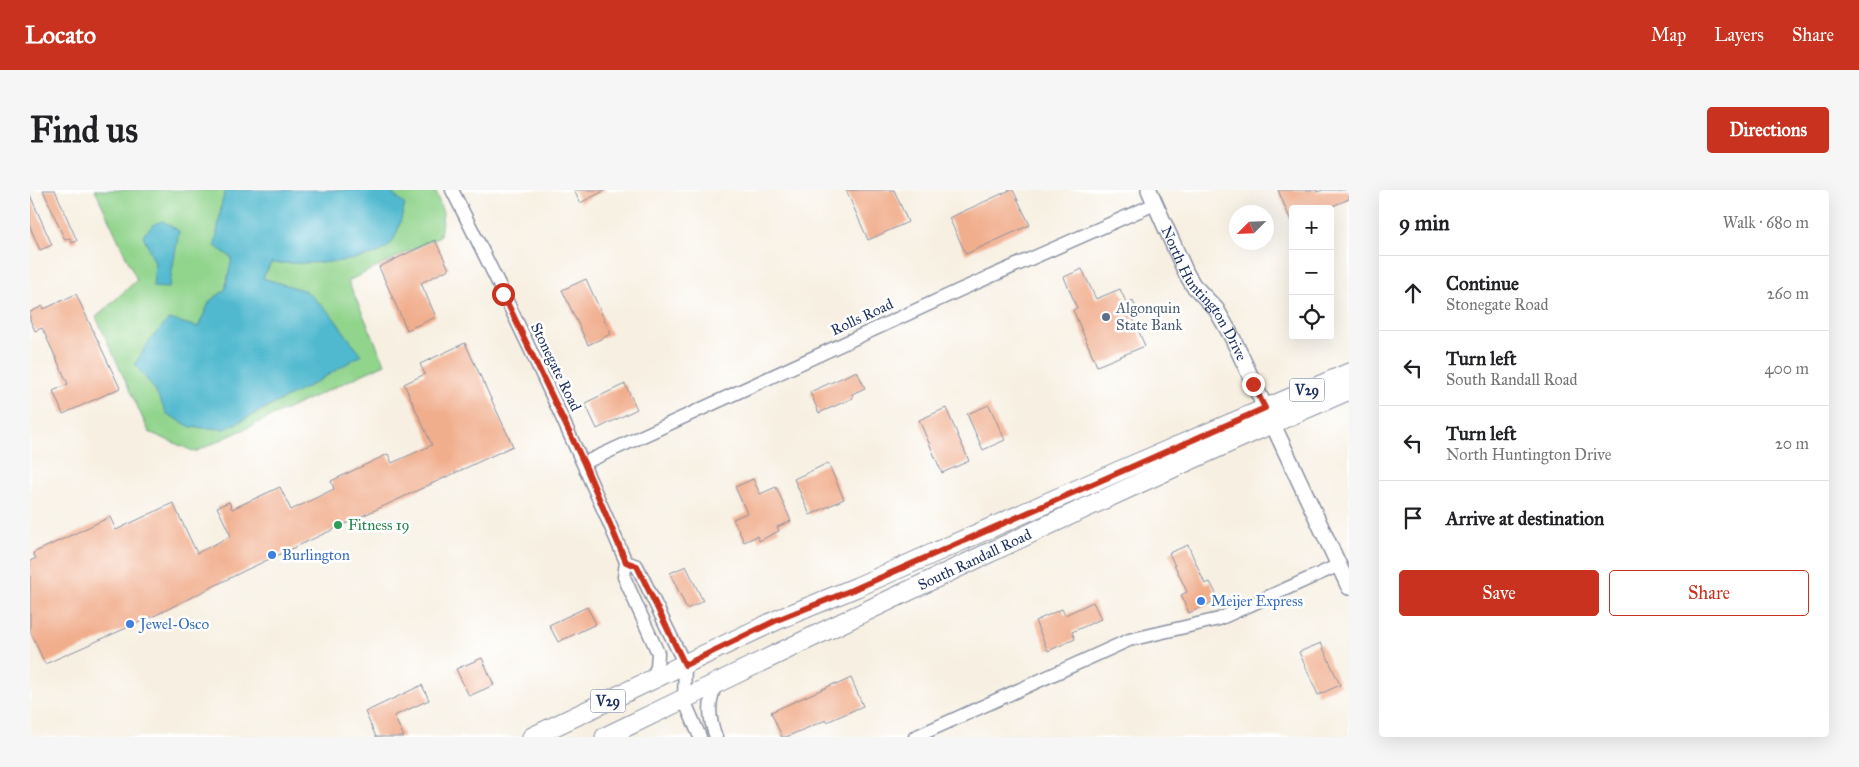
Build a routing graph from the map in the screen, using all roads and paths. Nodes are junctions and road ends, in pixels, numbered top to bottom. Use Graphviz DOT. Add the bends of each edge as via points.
graph roads {
  1 [pos="452,190"];
  2 [pos="1152,197"];
  3 [pos="1349,373"];
  4 [pos="1349,390"];
  5 [pos="1268,416"];
  6 [pos="584,463"];
  7 [pos="626,562"];
  8 [pos="1339,565"];
  9 [pos="1349,587"];
  10 [pos="685,665"];
  11 [pos="650,682"];
  12 [pos="717,682"];
  13 [pos="684,700"];
  14 [pos="532,737"];
  15 [pos="605,737"];
  16 [pos="700,737"];
  17 [pos="716,737"];
  18 [pos="915,737"];
  1 -- 6 [label="street, Stonegate Road"];
  2 -- 5 [label="street, North Huntington Drive" via="1186,273 1216,309"];
  2 -- 6 [label="street, Rolls Road" via="962,289"];
  3 -- 5 [label="main road, South Randall Road / V29"];
  4 -- 5 [label="main road, South Randall Road / V29"];
  5 -- 8 [label="street, North Huntington Drive"];
  5 -- 10 [label="main road, South Randall Road / V29" via="777,620"];
  5 -- 12 [label="main road, South Randall Road / V29" via="1078,511"];
  6 -- 7 [label="street, Stonegate Road"];
  7 -- 10 [label="street, Stonegate Road" via="637,566"];
  7 -- 11 [label="street, Stonegate Road" via="624,577 658,652 657,667"];
  8 -- 9 [label="street, North Huntington Drive"];
  8 -- 18 [label="street" via="1219,619 1129,640"];
  10 -- 11 [label="main road, South Randall Road / V29"];
  10 -- 13 [label="street, Stonegate Road"];
  11 -- 14 [label="main road, South Randall Road / V29"];
  12 -- 13 [label="main road, South Randall Road / V29"];
  12 -- 17 [label="street" via="709,713"];
  13 -- 15 [label="main road, South Randall Road / V29"];
  13 -- 16 [label="street, Stonegate Road"];
}
